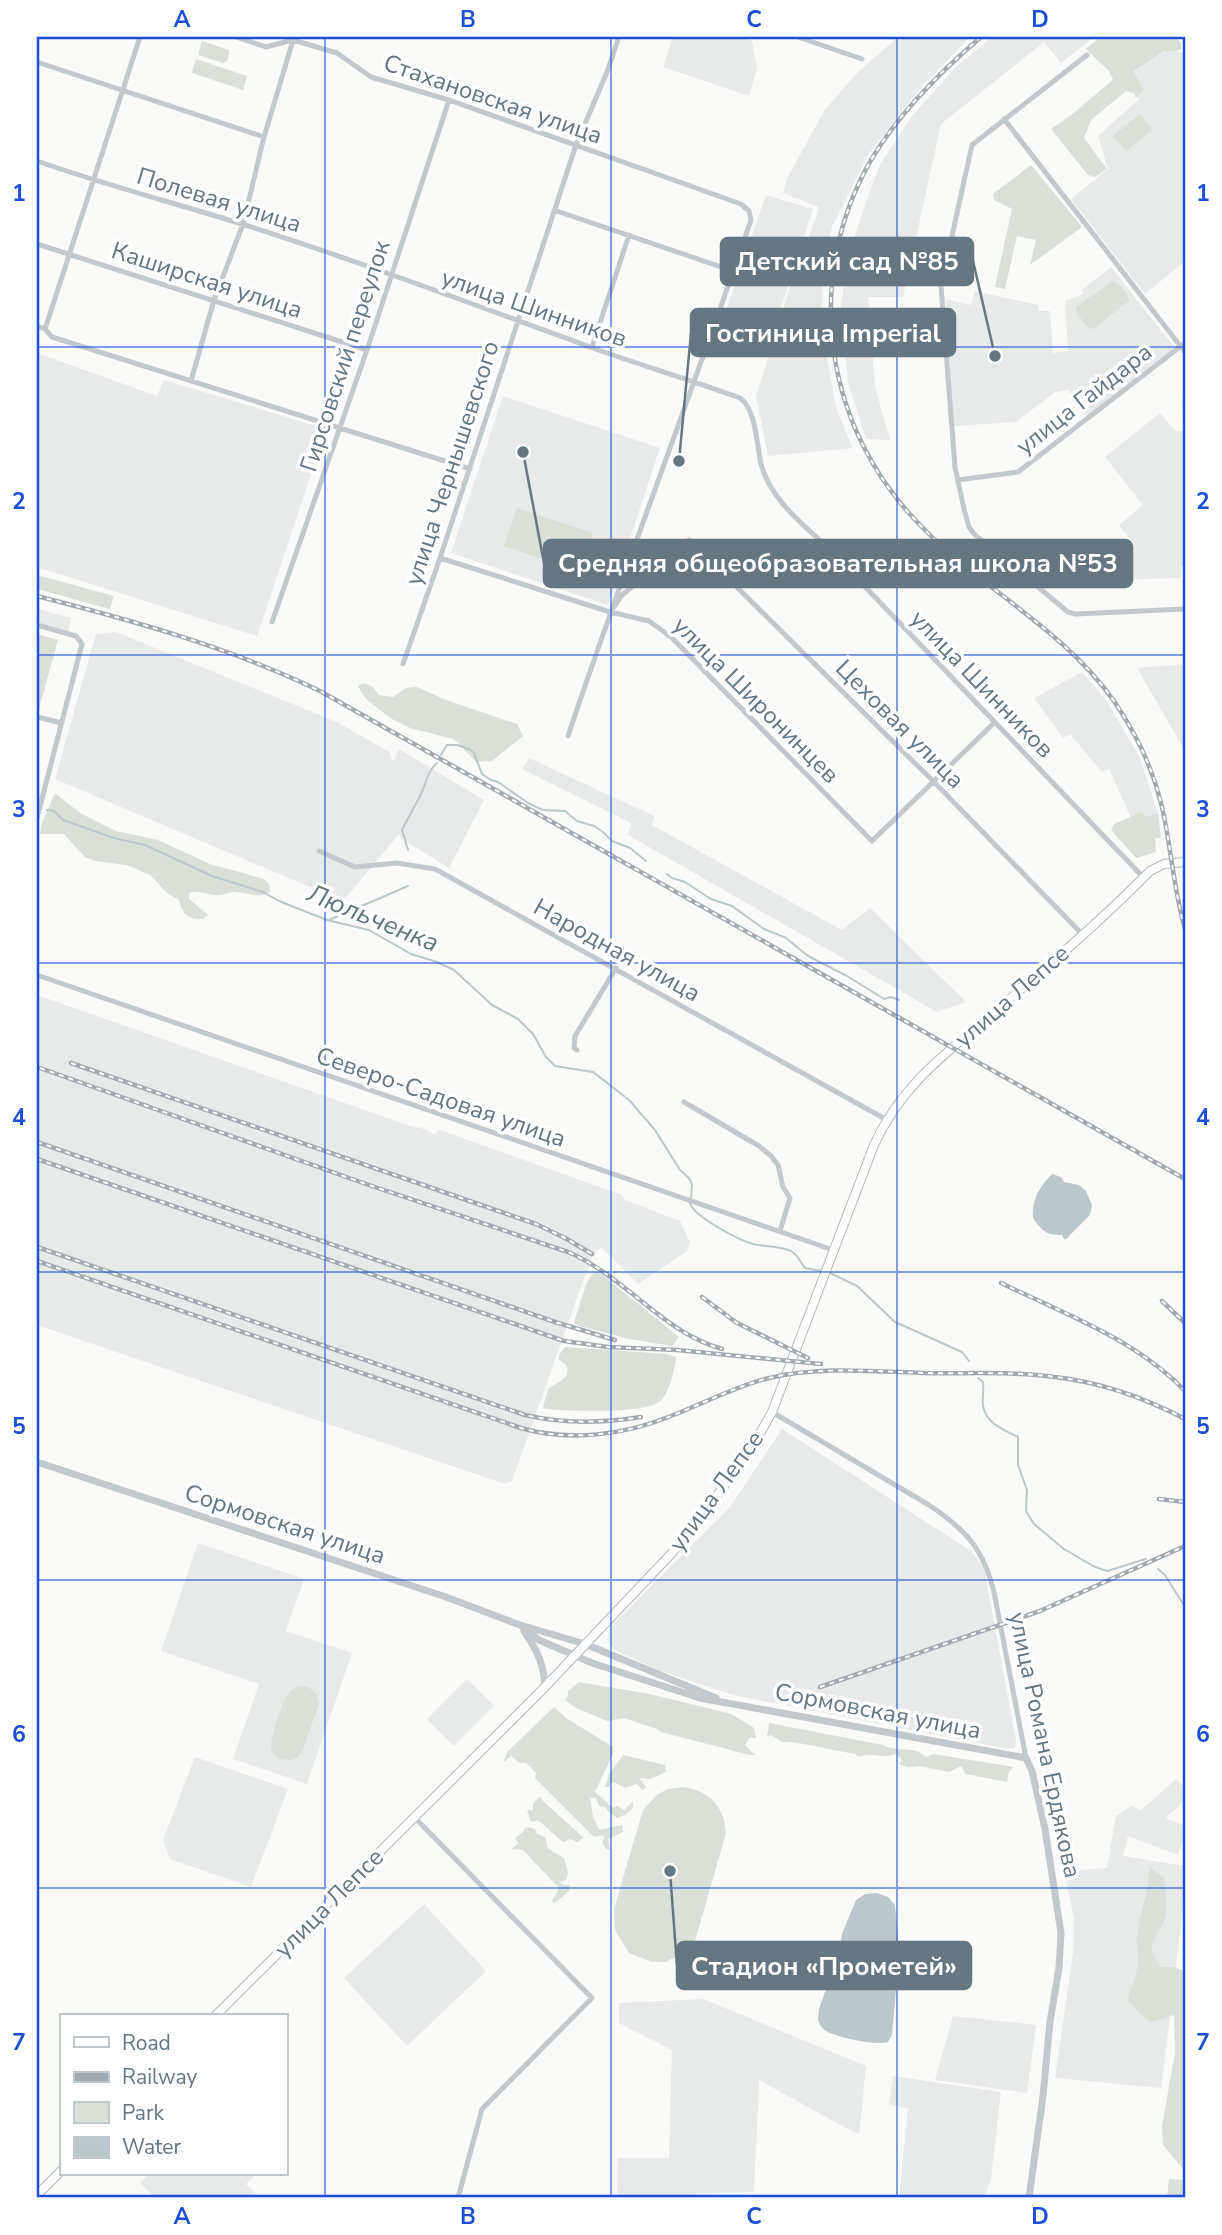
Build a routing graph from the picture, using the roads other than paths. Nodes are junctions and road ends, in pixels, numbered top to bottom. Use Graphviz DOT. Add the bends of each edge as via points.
graph roads {
  1 [pos="140,37"];
  2 [pos="236,37"];
  3 [pos="619,37"];
  4 [pos="798,37"];
  5 [pos="293,39"];
  6 [pos="1087,55"];
  7 [pos="862,59"];
  8 [pos="37,62"];
  9 [pos="124,89"];
  10 [pos="449,100"];
  11 [pos="1004,119"];
  12 [pos="264,137"];
  13 [pos="576,145"];
  14 [pos="37,160"];
  15 [pos="93,181"];
  16 [pos="554,210"];
  17 [pos="243,224"];
  18 [pos="629,235"];
  19 [pos="37,244"];
  20 [pos="68,254"];
  21 [pos="733,271"];
  22 [pos="390,274"];
  23 [pos="215,300"];
  24 [pos="518,319"];
  25 [pos="37,326"];
  26 [pos="45,329"];
  27 [pos="1183,345"];
  28 [pos="592,347"];
  29 [pos="366,350"];
  30 [pos="1185,352"];
  31 [pos="191,381"];
  32 [pos="693,381"];
  33 [pos="340,428"];
  34 [pos="470,469"];
  35 [pos="958,480"];
  36 [pos="440,558"];
  37 [pos="1185,609"];
  38 [pos="610,612"];
  39 [pos="272,622"];
  40 [pos="37,625"];
  41 [pos="403,664"];
  42 [pos="37,717"];
  43 [pos="62,723"];
  44 [pos="994,723"];
  45 [pos="568,736"];
  46 [pos="934,782"];
  47 [pos="37,817"];
  48 [pos="319,851"];
  49 [pos="1185,862"];
  50 [pos="1144,877"];
  51 [pos="1083,935"];
  52 [pos="615,968"];
  53 [pos="37,975"];
  54 [pos="577,1050"];
  55 [pos="684,1102"];
  56 [pos="887,1120"];
  57 [pos="780,1231"];
  58 [pos="832,1255"];
  59 [pos="772,1412"];
  60 [pos="37,1462"];
  61 [pos="520,1625"];
  62 [pos="585,1644"];
  63 [pos="574,1656"];
  64 [pos="545,1687"];
  65 [pos="723,1701"];
  66 [pos="1026,1758"];
  67 [pos="414,1817"];
  68 [pos="217,2014"];
  69 [pos="60,2172"];
  70 [pos="37,2195"];
  71 [pos="458,2198"];
  72 [pos="1029,2198"];
  1 -- 9 [label="street"];
  2 -- 5 [label="street, Стахановская улица" via="266,47"];
  3 -- 13 [label="street, улица Чернышевского"];
  4 -- 7 [label="street"];
  5 -- 10 [label="street, Стахановская улица" via="337,53 371,77"];
  5 -- 12 [label="street"];
  6 -- 11 [label="street"];
  8 -- 9 [label="street"];
  9 -- 12 [label="street"];
  9 -- 15 [label="street"];
  10 -- 13 [label="street, Стахановская улица"];
  10 -- 22 [label="street, Гирсовский переулок"];
  11 -- 27 [label="street"];
  11 -- 35 [label="street" via="972,145 941,286"];
  12 -- 17 [label="street"];
  13 -- 16 [label="street, улица Чернышевского"];
  13 -- 21 [label="street, Стахановская улица" via="741,204 751,220"];
  14 -- 15 [label="street, Полевая улица"];
  15 -- 17 [label="street, Полевая улица"];
  15 -- 20 [label="street"];
  16 -- 18 [label="street"];
  16 -- 24 [label="street, улица Чернышевского"];
  17 -- 22 [label="street, Полевая улица"];
  17 -- 23 [label="street"];
  18 -- 21 [label="street"];
  18 -- 28 [label="street"];
  19 -- 20 [label="street, Каширская улица"];
  20 -- 23 [label="street, Каширская улица"];
  20 -- 26 [label="street"];
  21 -- 32 [label="street"];
  22 -- 24 [label="street, улица Шинников"];
  22 -- 29 [label="street, Гирсовский переулок"];
  23 -- 29 [label="street, Каширская улица"];
  23 -- 31 [label="street"];
  24 -- 28 [label="street, улица Шинников"];
  24 -- 34 [label="street, улица Чернышевского"];
  25 -- 26 [label="street"];
  26 -- 31 [label="street" via="51,337"];
  27 -- 30 [label="street"];
  27 -- 35 [label="street, улица Гайдара" via="1017,472"];
  28 -- 32 [label="street, улица Шинников"];
  29 -- 33 [label="street, Гирсовский переулок"];
  31 -- 33 [label="street"];
  32 -- 38 [label="street"];
  32 -- 44 [label="street, улица Шинников" via="746,401 769,486"];
  33 -- 34 [label="street"];
  33 -- 39 [label="street, Гирсовский переулок"];
  34 -- 36 [label="street, улица Чернышевского"];
  35 -- 37 [label="street" via="974,534 1068,611"];
  36 -- 38 [label="street, улица Широнинцев"];
  36 -- 41 [label="street, улица Чернышевского"];
  38 -- 45 [label="street"];
  38 -- 46 [label="street, улица Широнинцев" via="649,621 671,637 872,841"];
  38 -- 46 [label="street, Цеховая улица" via="622,595 690,540"];
  40 -- 43 [label="street" via="76,636 82,644"];
  42 -- 43 [label="street"];
  43 -- 47 [label="street"];
  44 -- 46 [label="street"];
  44 -- 50 [label="street, улица Шинников"];
  46 -- 51 [label="street, Цеховая улица"];
  48 -- 52 [label="street, Народная улица" via="355,867 397,863 435,869"];
  49 -- 50 [label="main road, улица Лепсе" via="1161,866"];
  50 -- 51 [label="main road, улица Лепсе"];
  51 -- 56 [label="main road, улица Лепсе" via="934,1062"];
  52 -- 54 [label="street" via="575,1036"];
  52 -- 56 [label="street, Народная улица"];
  53 -- 57 [label="street, Северо-Садовая улица"];
  55 -- 57 [label="street" via="759,1146 775,1161 789,1198"];
  56 -- 58 [label="main road, улица Лепсе"];
  57 -- 58 [label="street, Северо-Садовая улица"];
  58 -- 59 [label="main road, улица Лепсе"];
  59 -- 62 [label="main road, улица Лепсе" via="750,1451 690,1532"];
  59 -- 66 [label="street, улица Романа Ердякова" via="952,1520 978,1549 992,1580"];
  60 -- 61 [label="street, Сормовская улица"];
  61 -- 62 [label="street, Сормовская улица"];
  61 -- 63 [label="street, Сормовская улица" via="539,1640"];
  61 -- 64 [label="street" via="540,1656"];
  62 -- 63 [label="main road, улица Лепсе"];
  62 -- 65 [label="street, Сормовская улица"];
  63 -- 64 [label="main road, улица Лепсе"];
  63 -- 65 [label="street, Сормовская улица" via="700,1698"];
  64 -- 67 [label="main road, улица Лепсе"];
  65 -- 66 [label="street, Сормовская улица"];
  66 -- 72 [label="street, улица Романа Ердякова" via="1045,1829 1061,1933"];
  67 -- 68 [label="main road, улица Лепсе"];
  67 -- 71 [label="street" via="592,1998 482,2109"];
  69 -- 70 [label="main road"];
}
